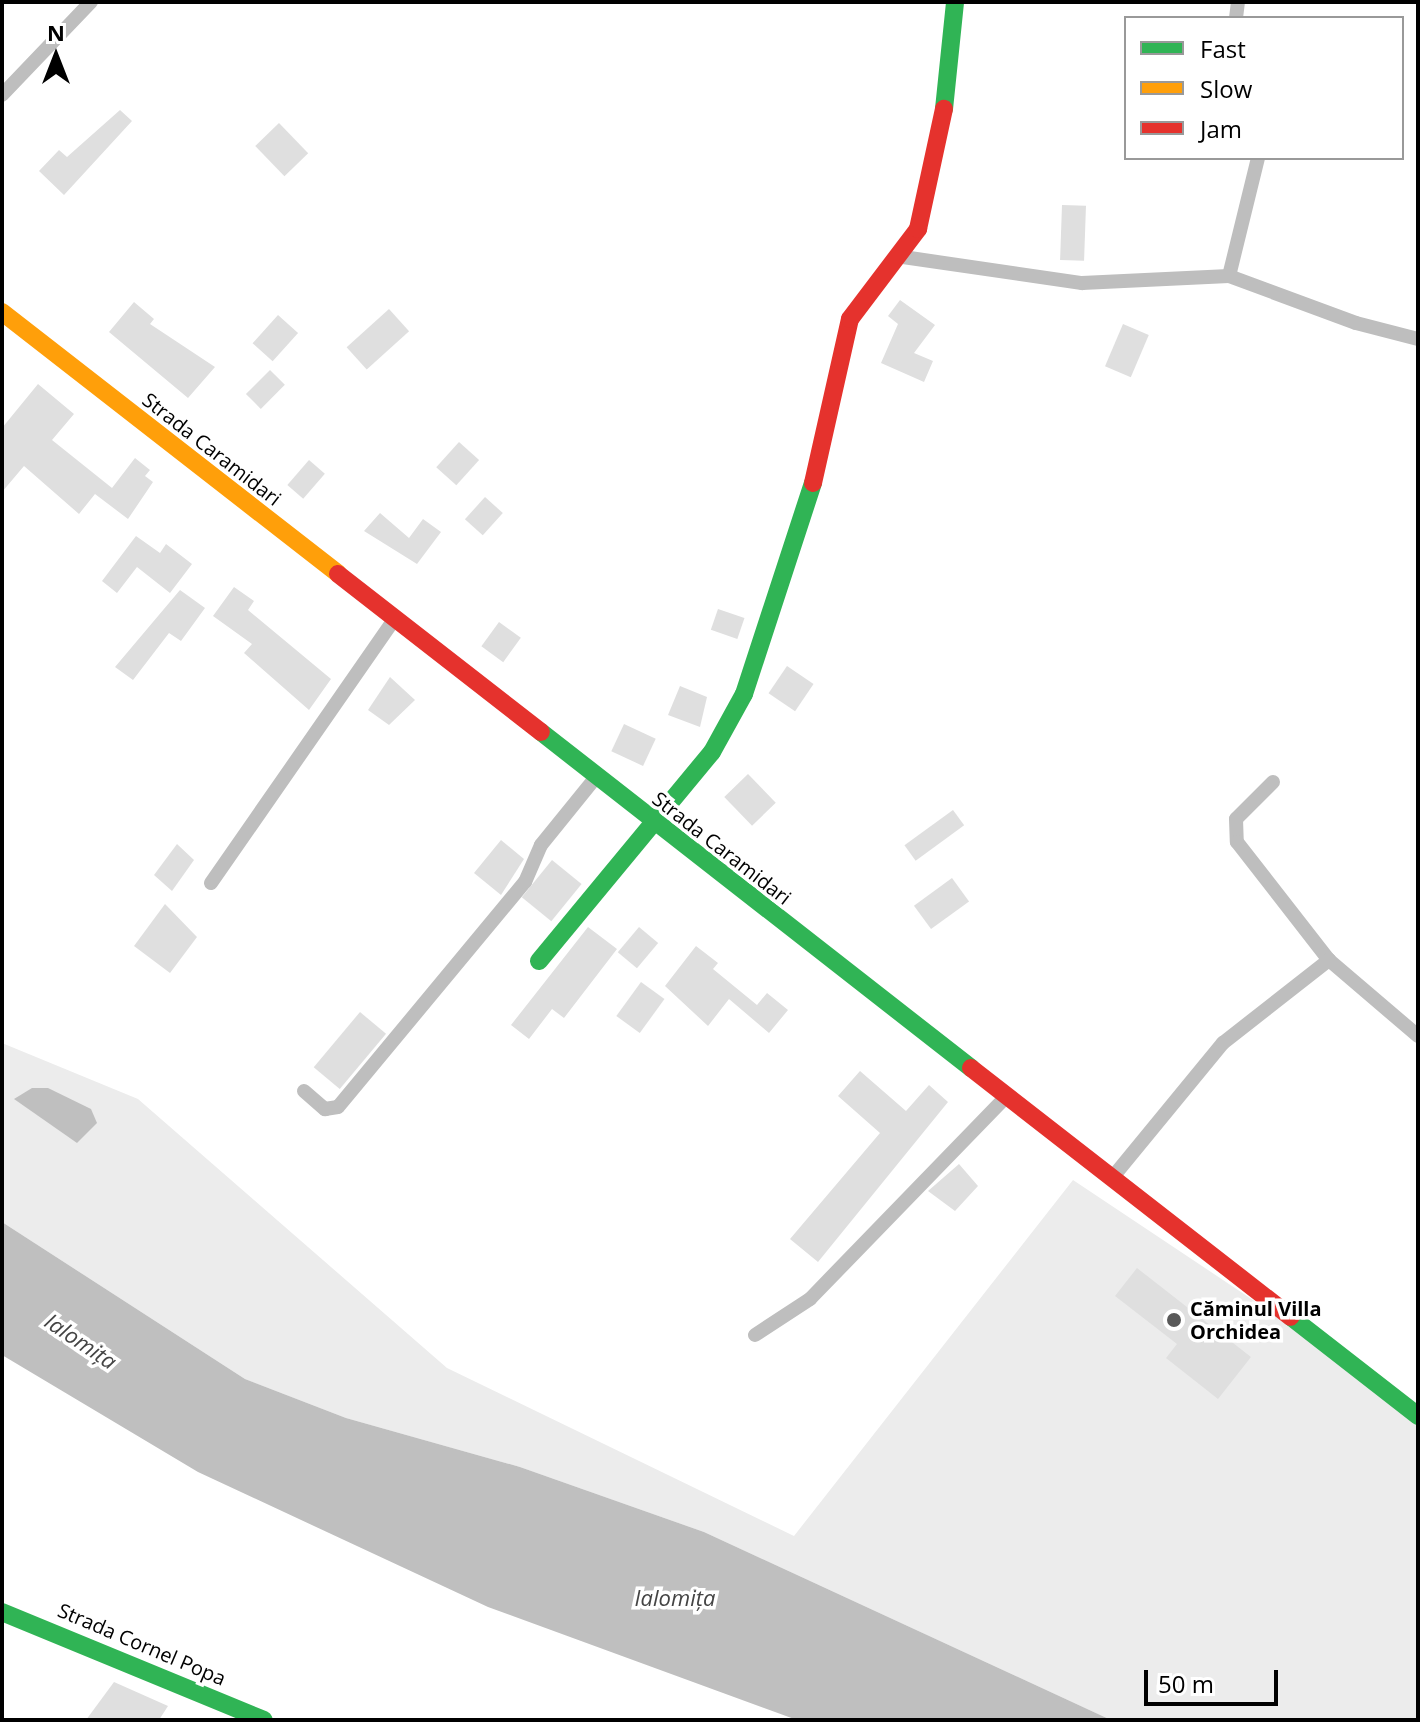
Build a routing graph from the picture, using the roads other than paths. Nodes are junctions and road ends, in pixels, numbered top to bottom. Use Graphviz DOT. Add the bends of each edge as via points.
graph roads {
  1 [pos="91,2"];
  2 [pos="955,2"];
  3 [pos="2,95"];
  4 [pos="1258,160"];
  5 [pos="903,257"];
  6 [pos="1229,276"];
  7 [pos="2,312"];
  8 [pos="1418,339"];
  9 [pos="393,621"];
  10 [pos="596,777"];
  11 [pos="1273,782"];
  12 [pos="654,823"];
  13 [pos="211,883"];
  14 [pos="1329,960"];
  15 [pos="539,961"];
  16 [pos="1418,1036"];
  17 [pos="304,1091"];
  18 [pos="1007,1096"];
  19 [pos="1112,1178"];
  20 [pos="755,1335"];
  21 [pos="1418,1416"];
  22 [pos="2,1612"];
  23 [pos="264,1720"];
  1 -- 3 [label="street"];
  2 -- 5 [label="main road" via="927,198"];
  4 -- 6 [label="street"];
  5 -- 6 [label="street" via="1082,283"];
  5 -- 12 [label="main road" via="871,289 843,339 806,515 744,694 712,752"];
  6 -- 8 [label="street" via="1356,323"];
  7 -- 9 [label="main road, Strada Caramidari"];
  9 -- 10 [label="main road, Strada Caramidari"];
  9 -- 13 [label="street"];
  10 -- 12 [label="main road, Strada Caramidari"];
  10 -- 17 [label="street" via="541,845 525,882 345,1099 331,1110"];
  11 -- 14 [label="street" via="1241,811 1234,835"];
  12 -- 15 [label="main road"];
  12 -- 18 [label="main road, Strada Caramidari"];
  14 -- 16 [label="street"];
  14 -- 19 [label="street" via="1223,1043"];
  18 -- 19 [label="main road, Strada Caramidari"];
  18 -- 20 [label="street" via="810,1299"];
  19 -- 21 [label="main road, Strada Caramidari"];
  22 -- 23 [label="main road, Strada Cornel Popa"];
}
